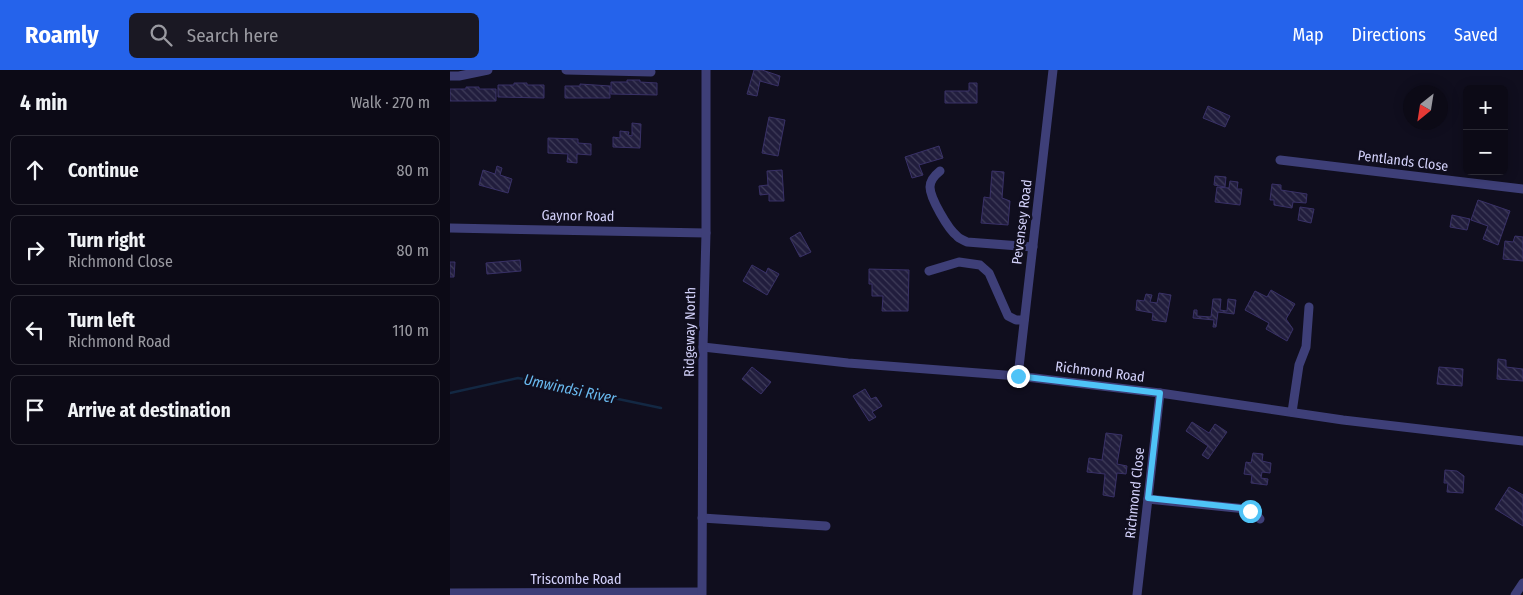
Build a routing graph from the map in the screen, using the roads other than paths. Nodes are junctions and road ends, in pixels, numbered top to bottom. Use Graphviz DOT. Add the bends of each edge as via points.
graph roads {
  1 [pos="488,70"];
  2 [pos="566,70"];
  3 [pos="605,70"];
  4 [pos="706,70"];
  5 [pos="1053,70"];
  6 [pos="651,72"];
  7 [pos="456,74"];
  8 [pos="1280,160"];
  9 [pos="940,171"];
  10 [pos="1523,189"];
  11 [pos="450,228"];
  12 [pos="706,233"];
  13 [pos="1033,248"];
  14 [pos="929,271"];
  15 [pos="1309,307"];
  16 [pos="1024,320"];
  17 [pos="703,347"];
  18 [pos="1018,376"];
  19 [pos="1160,393"];
  20 [pos="1292,412"];
  21 [pos="1523,441"];
  22 [pos="1148,498"];
  23 [pos="702,518"];
  24 [pos="1260,519"];
  25 [pos="826,526"];
  26 [pos="450,593"];
  27 [pos="702,593"];
  28 [pos="460,594"];
  29 [pos="1140,595"];
  1 -- 7 [label="street"];
  2 -- 3 [label="street"];
  3 -- 6 [label="street"];
  4 -- 12 [label="street, Ridgeway North"];
  5 -- 13 [label="street, Pevensey Road"];
  8 -- 10 [label="street, Pentlands Close"];
  9 -- 13 [label="street" via="930,185 931,193 957,237 967,242"];
  11 -- 12 [label="street, Gaynor Road"];
  12 -- 17 [label="street, Ridgeway North"];
  13 -- 16 [label="street, Pevensey Road"];
  14 -- 16 [label="street" via="959,262 980,265 989,273 1008,316"];
  15 -- 20 [label="street" via="1306,347 1299,365"];
  16 -- 18 [label="street, Pevensey Road"];
  17 -- 18 [label="street, Richmond Road"];
  17 -- 23 [label="street, Ridgeway North"];
  18 -- 19 [label="street, Richmond Road"];
  19 -- 20 [label="street, Richmond Road"];
  19 -- 22 [label="street, Richmond Close"];
  20 -- 21 [label="street, Richmond Road"];
  22 -- 24 [label="street" via="1246,509"];
  22 -- 29 [label="street, Richmond Close"];
  23 -- 25 [label="street"];
  23 -- 27 [label="street, Ridgeway North"];
  26 -- 28 [label="street, Triscombe Road"];
  27 -- 28 [label="street, Triscombe Road"];
}
